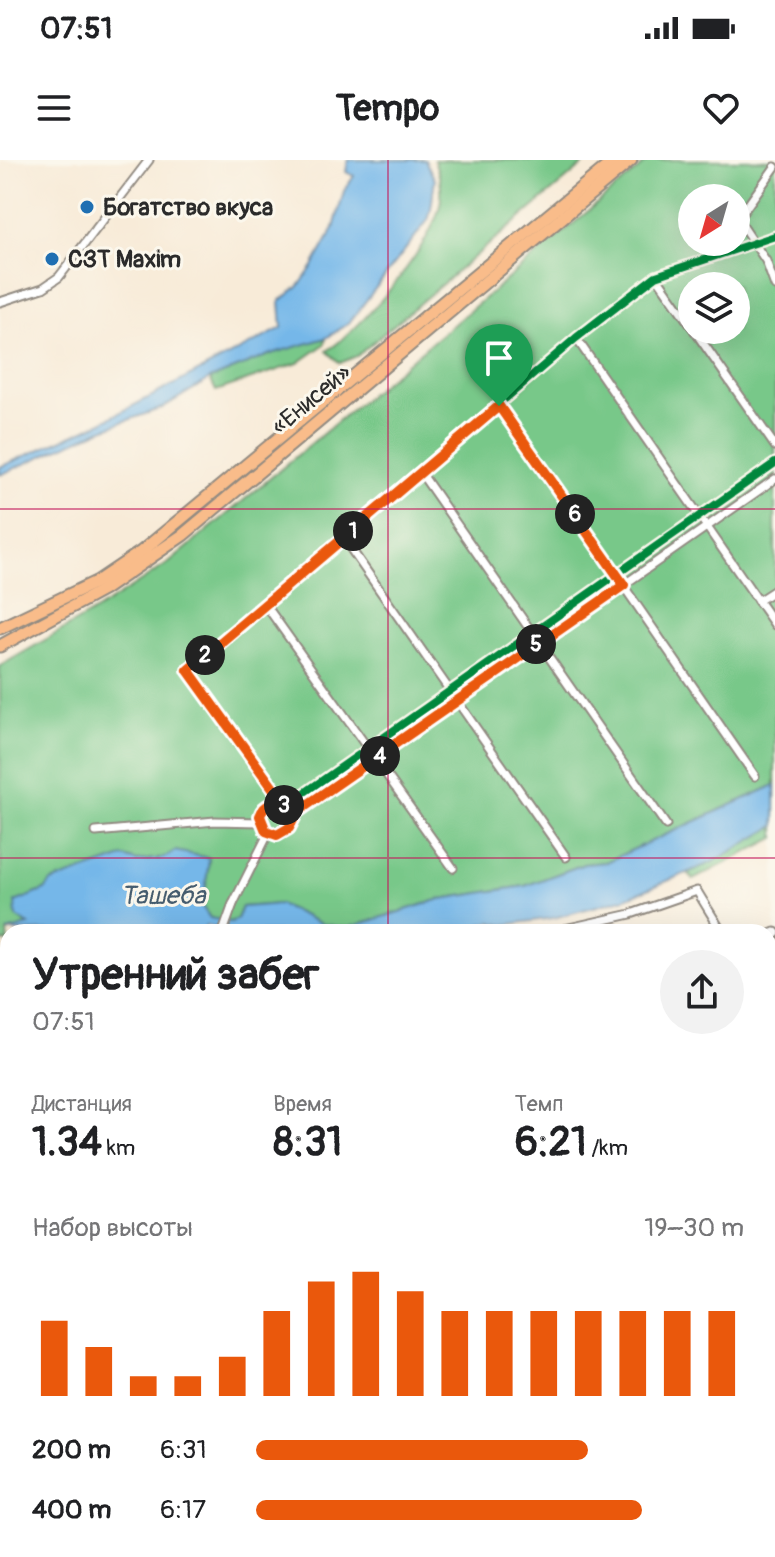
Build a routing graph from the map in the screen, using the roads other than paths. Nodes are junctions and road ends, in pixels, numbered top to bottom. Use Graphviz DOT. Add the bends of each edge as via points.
graph roads {
  1 [pos="149,160"];
  2 [pos="615,160"];
  3 [pos="631,160"];
  4 [pos="775,167"];
  5 [pos="775,236"];
  6 [pos="756,243"];
  7 [pos="656,276"];
  8 [pos="775,286"];
  9 [pos="0,302"];
  10 [pos="678,308"];
  11 [pos="576,338"];
  12 [pos="704,344"];
  13 [pos="499,406"];
  14 [pos="775,446"];
  15 [pos="775,463"];
  16 [pos="421,473"];
  17 [pos="775,479"];
  18 [pos="697,515"];
  19 [pos="706,527"];
  20 [pos="344,539"];
  21 [pos="616,573"];
  22 [pos="624,585"];
  23 [pos="775,590"];
  24 [pos="758,601"];
  25 [pos="265,604"];
  26 [pos="775,625"];
  27 [pos="0,628"];
  28 [pos="532,632"];
  29 [pos="539,642"];
  30 [pos="0,646"];
  31 [pos="450,689"];
  32 [pos="458,700"];
  33 [pos="367,747"];
  34 [pos="376,759"];
  35 [pos="755,776"];
  36 [pos="286,806"];
  37 [pos="292,817"];
  38 [pos="260,822"];
  39 [pos="666,825"];
  40 [pos="266,831"];
  41 [pos="96,832"];
  42 [pos="277,835"];
  43 [pos="566,857"];
  44 [pos="453,868"];
  45 [pos="232,906"];
  46 [pos="225,924"];
  47 [pos="587,924"];
  48 [pos="717,924"];
  1 -- 9 [label="street" via="59,277"];
  2 -- 27 [label="highway, «Енисей»" via="153,544 98,581"];
  3 -- 30 [label="highway, «Енисей»" via="183,535 103,590"];
  4 -- 6 [label="street" via="738,219"];
  5 -- 6 [label="street"];
  6 -- 7 [label="street"];
  6 -- 8 [label="street"];
  7 -- 10 [label="street"];
  7 -- 11 [label="street"];
  11 -- 13 [label="street"];
  11 -- 18 [label="street"];
  12 -- 14 [label="street"];
  13 -- 16 [label="street"];
  13 -- 21 [label="street"];
  15 -- 18 [label="street"];
  16 -- 20 [label="street"];
  16 -- 28 [label="street"];
  17 -- 19 [label="street"];
  18 -- 19 [label="street"];
  18 -- 21 [label="street"];
  19 -- 22 [label="street"];
  19 -- 24 [label="street"];
  20 -- 25 [label="street"];
  20 -- 31 [label="street"];
  21 -- 22 [label="street"];
  21 -- 28 [label="street"];
  22 -- 29 [label="street"];
  22 -- 35 [label="street"];
  23 -- 24 [label="street"];
  24 -- 26 [label="street"];
  25 -- 33 [label="street"];
  25 -- 36 [label="street" via="188,670"];
  28 -- 29 [label="street"];
  28 -- 31 [label="street"];
  29 -- 32 [label="street"];
  29 -- 39 [label="street"];
  31 -- 32 [label="street"];
  31 -- 33 [label="street"];
  32 -- 34 [label="street"];
  32 -- 43 [label="street"];
  33 -- 34 [label="street"];
  33 -- 36 [label="street"];
  34 -- 37 [label="street"];
  34 -- 44 [label="street"];
  36 -- 37 [label="street"];
  36 -- 38 [label="street" via="265,807"];
  37 -- 42 [label="street" via="289,828"];
  38 -- 40 [label="street"];
  38 -- 41 [label="street"];
  40 -- 42 [label="street"];
  40 -- 45 [label="street"];
  42 -- 45 [label="street"];
  45 -- 46 [label="street"];
  47 -- 48 [label="street" via="697,891"];
}
